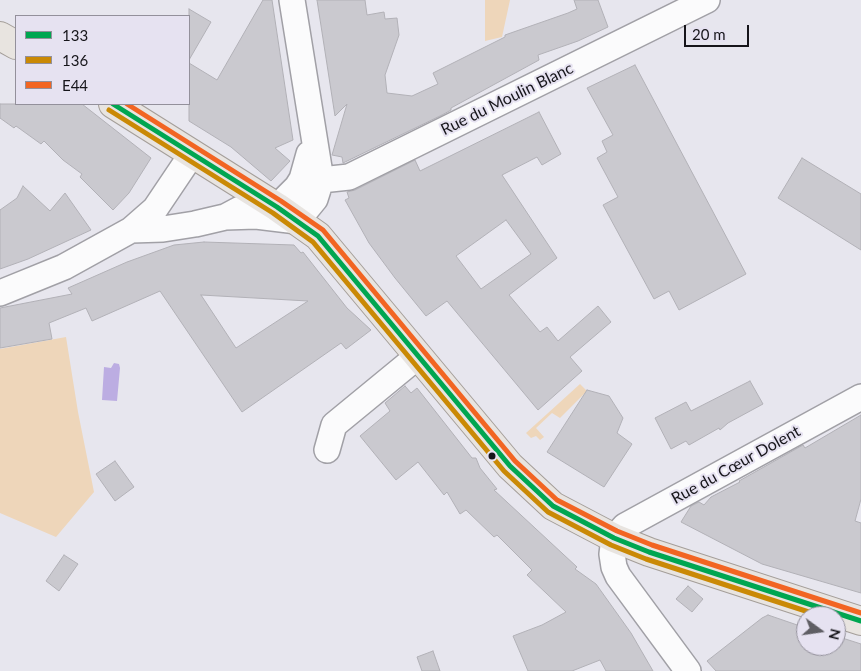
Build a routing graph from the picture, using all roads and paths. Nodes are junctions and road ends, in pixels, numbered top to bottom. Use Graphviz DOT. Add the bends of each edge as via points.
graph roads {
  1 [pos="292,0"];
  2 [pos="706,0"];
  3 [pos="0,36"];
  4 [pos="15,44"];
  5 [pos="115,105"];
  6 [pos="192,154"];
  7 [pos="313,175"];
  8 [pos="278,208"];
  9 [pos="225,217"];
  10 [pos="131,230"];
  11 [pos="0,293"];
  12 [pos="418,356"];
  13 [pos="861,397"];
  14 [pos="327,450"];
  15 [pos="614,538"];
  16 [pos="861,621"];
  17 [pos="688,671"];
  1 -- 7 [label="street" via="313,137"];
  2 -- 7 [label="street, Rue du Moulin Blanc" via="349,177"];
  3 -- 4 [label="main road"];
  5 -- 6 [label="main road"];
  6 -- 8 [label="main road"];
  6 -- 10 [label="street" via="155,209"];
  7 -- 8 [label="street" via="315,199"];
  8 -- 9 [label="street" via="256,216"];
  8 -- 9 [label="street" via="247,206"];
  8 -- 12 [label="main road" via="318,236"];
  9 -- 10 [label="street" via="163,229"];
  10 -- 11 [label="street" via="64,267"];
  12 -- 14 [label="street" via="334,425"];
  12 -- 15 [label="main road" via="510,466 553,506"];
  13 -- 15 [label="street, Rue du Cœur Dolent" via="626,526"];
  15 -- 16 [label="main road" via="676,562"];
  15 -- 17 [label="street" via="612,554 618,576"];
}
